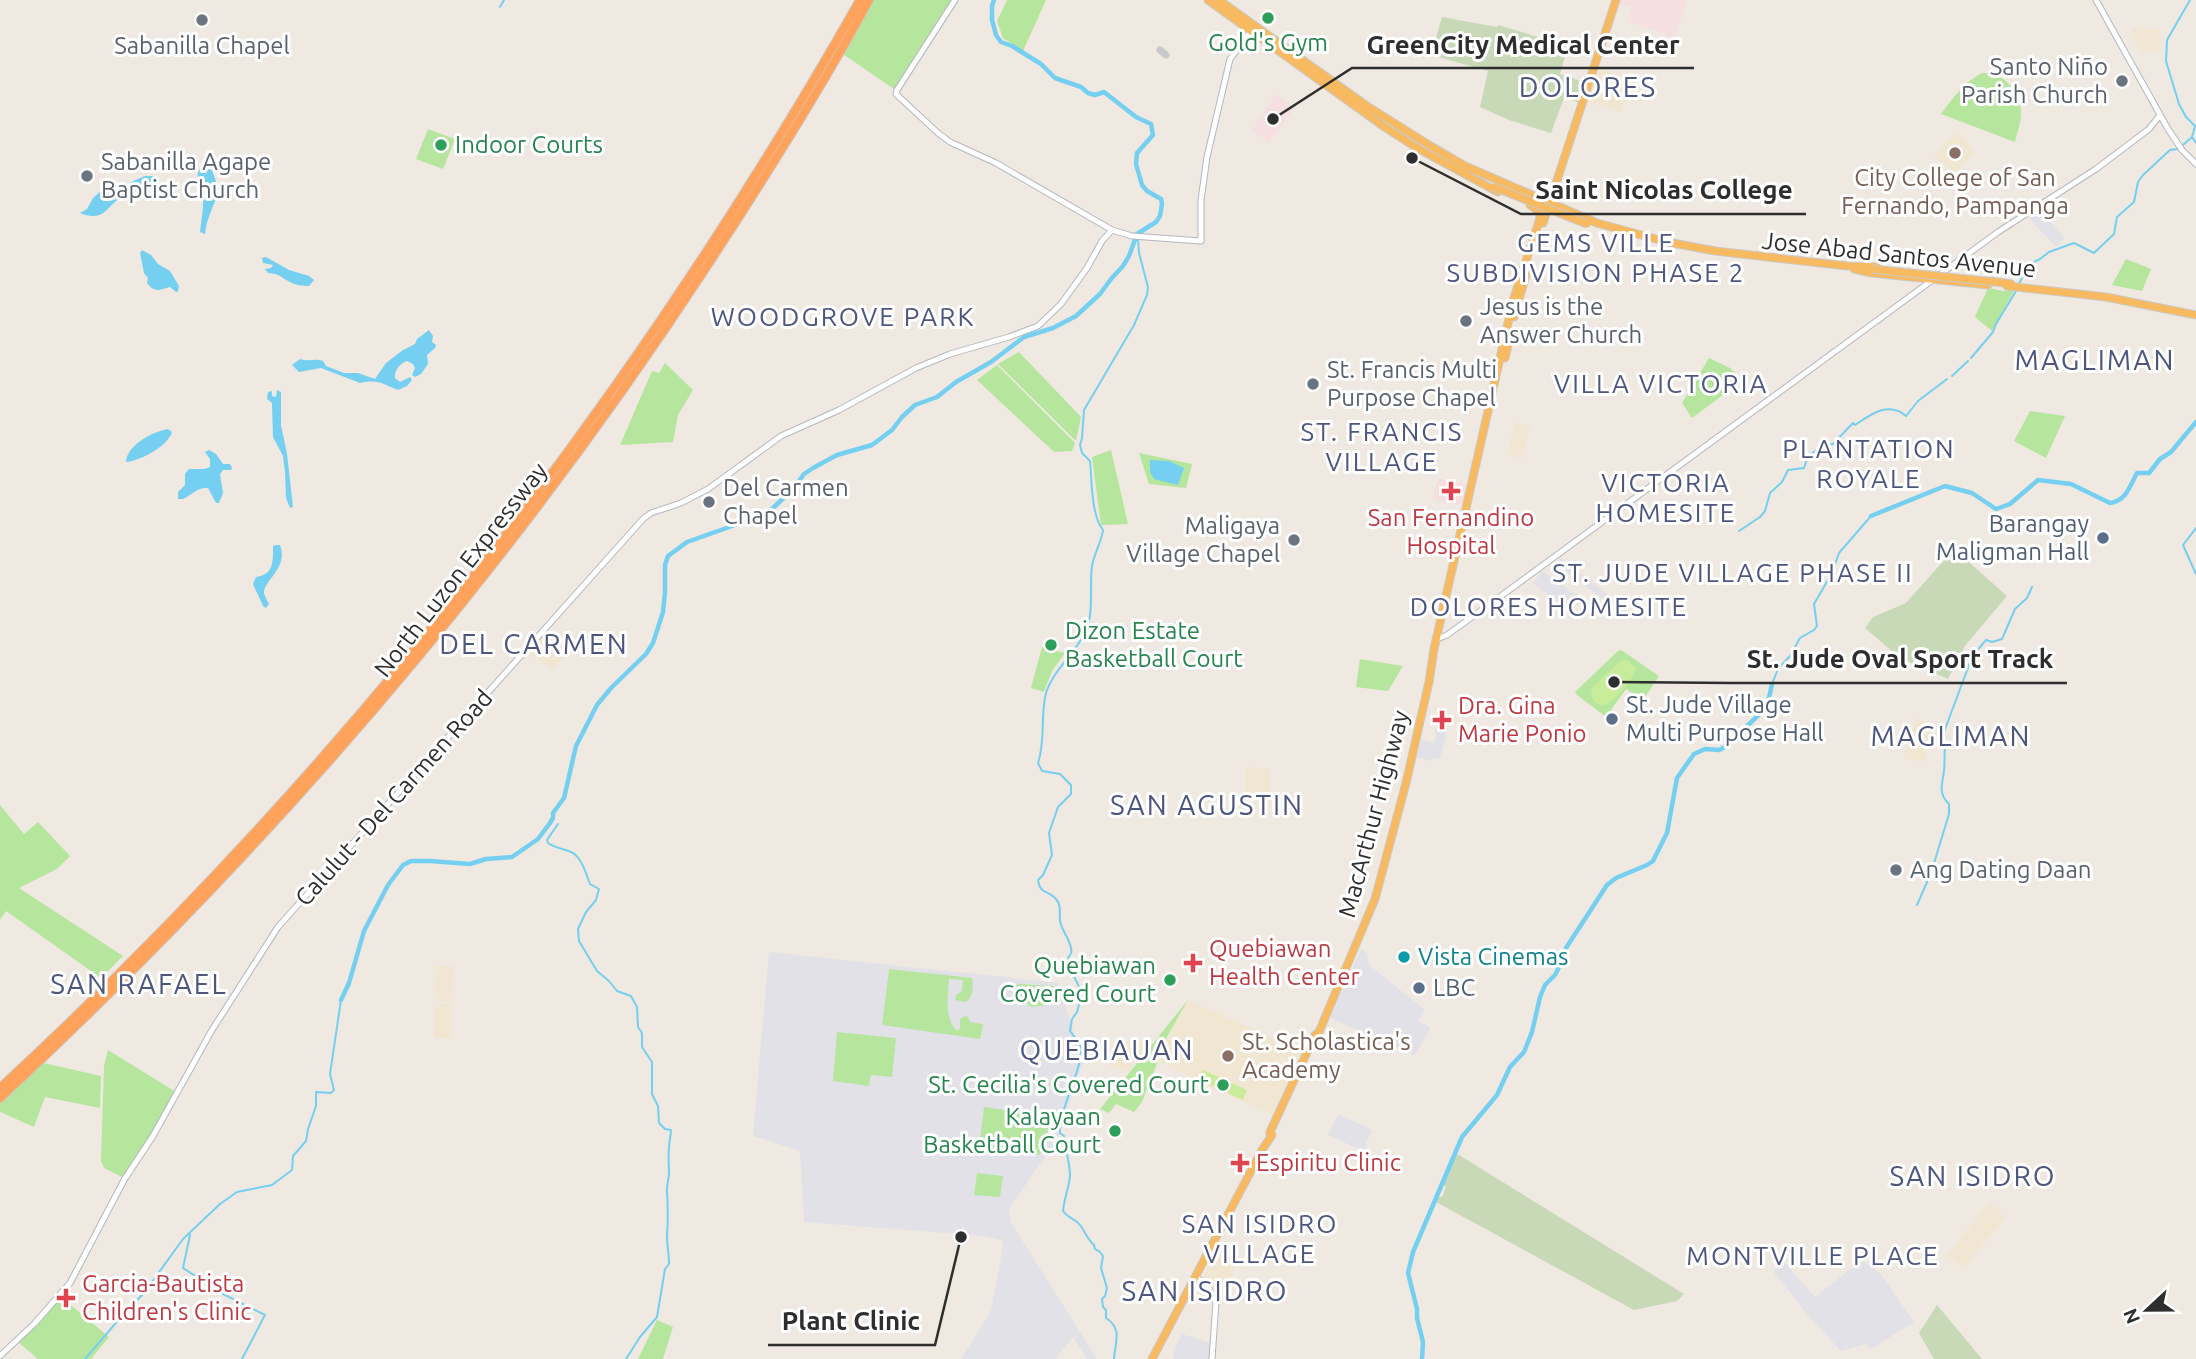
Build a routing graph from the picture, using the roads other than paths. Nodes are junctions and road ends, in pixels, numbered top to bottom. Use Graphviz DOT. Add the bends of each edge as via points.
graph roads {
  1 [pos="860,0"];
  2 [pos="869,0"];
  3 [pos="955,0"];
  4 [pos="1208,0"];
  5 [pos="1219,0"];
  6 [pos="1614,0"];
  7 [pos="2096,0"];
  8 [pos="1229,11"];
  9 [pos="1251,31"];
  10 [pos="1361,102"];
  11 [pos="1349,103"];
  12 [pos="1361,112"];
  13 [pos="1378,113"];
  14 [pos="2160,116"];
  15 [pos="2196,164"];
  16 [pos="1465,166"];
  17 [pos="1471,177"];
  18 [pos="1495,186"];
  19 [pos="1542,206"];
  20 [pos="1569,215"];
  21 [pos="1598,225"];
  22 [pos="1112,230"];
  23 [pos="1675,245"];
  24 [pos="1847,266"];
  25 [pos="1861,270"];
  26 [pos="1872,270"];
  27 [pos="1937,277"];
  28 [pos="2015,285"];
  29 [pos="2196,314"];
  30 [pos="1439,638"];
  31 [pos="0,1088"];
  32 [pos="0,1098"];
  33 [pos="1196,1278"];
  34 [pos="0,1356"];
  35 [pos="1152,1359"];
  36 [pos="1212,1359"];
  1 -- 31 [label="highway, North Luzon Expressway" via="758,173 667,314 485,564 273,814 146,947"];
  2 -- 32 [label="highway, North Luzon Expressway" via="757,190 680,307 498,560 373,711 241,859"];
  3 -- 22 [label="main road" via="896,94 945,138"];
  4 -- 8 [label="highway, Jose Abad Santos Avenue"];
  5 -- 8 [label="highway, Jose Abad Santos Avenue"];
  6 -- 19 [label="highway, MacArthur Highway"];
  7 -- 14 [label="main road"];
  8 -- 9 [label="highway, Jose Abad Santos Avenue"];
  8 -- 10 [label="highway, Jose Abad Santos Avenue"];
  9 -- 11 [label="highway, Jose Abad Santos Avenue"];
  9 -- 22 [label="main road" via="1230,59 1220,101 1203,178 1201,241"];
  10 -- 11 [label="highway" via="1357,106"];
  10 -- 13 [label="highway, Jose Abad Santos Avenue"];
  11 -- 12 [label="highway, Jose Abad Santos Avenue"];
  12 -- 13 [label="highway"];
  12 -- 17 [label="highway, Jose Abad Santos Avenue"];
  13 -- 16 [label="highway, Jose Abad Santos Avenue"];
  14 -- 15 [label="main road"];
  14 -- 27 [label="main road" via="2096,169"];
  16 -- 18 [label="highway"];
  16 -- 19 [label="highway, Jose Abad Santos Avenue" via="1541,197"];
  17 -- 18 [label="highway"];
  17 -- 19 [label="highway, Jose Abad Santos Avenue"];
  18 -- 21 [label="highway, bridge"];
  19 -- 20 [label="highway, Jose Abad Santos Avenue"];
  19 -- 20 [label="highway" via="1552,214"];
  19 -- 30 [label="highway, MacArthur Highway"];
  20 -- 21 [label="highway, Jose Abad Santos Avenue"];
  21 -- 23 [label="highway, Jose Abad Santos Avenue"];
  22 -- 34 [label="main road, Calulut - Del Carmen Road" via="1061,304 1038,326 916,369 781,436 708,489 643,520 278,927 124,1180 68,1285"];
  23 -- 24 [label="highway, Jose Abad Santos Avenue"];
  23 -- 25 [label="highway, Jose Abad Santos Avenue"];
  24 -- 26 [label="highway"];
  24 -- 27 [label="highway, Jose Abad Santos Avenue"];
  25 -- 26 [label="highway"];
  25 -- 27 [label="highway, Jose Abad Santos Avenue"];
  26 -- 28 [label="highway, bridge"];
  27 -- 28 [label="highway, Jose Abad Santos Avenue"];
  27 -- 30 [label="main road"];
  28 -- 29 [label="highway, Jose Abad Santos Avenue"];
  30 -- 33 [label="highway, MacArthur Highway" via="1382,877 1366,923 1270,1136"];
  33 -- 35 [label="highway, MacArthur Highway"];
  33 -- 36 [label="main road" via="1207,1285 1216,1302"];
}
